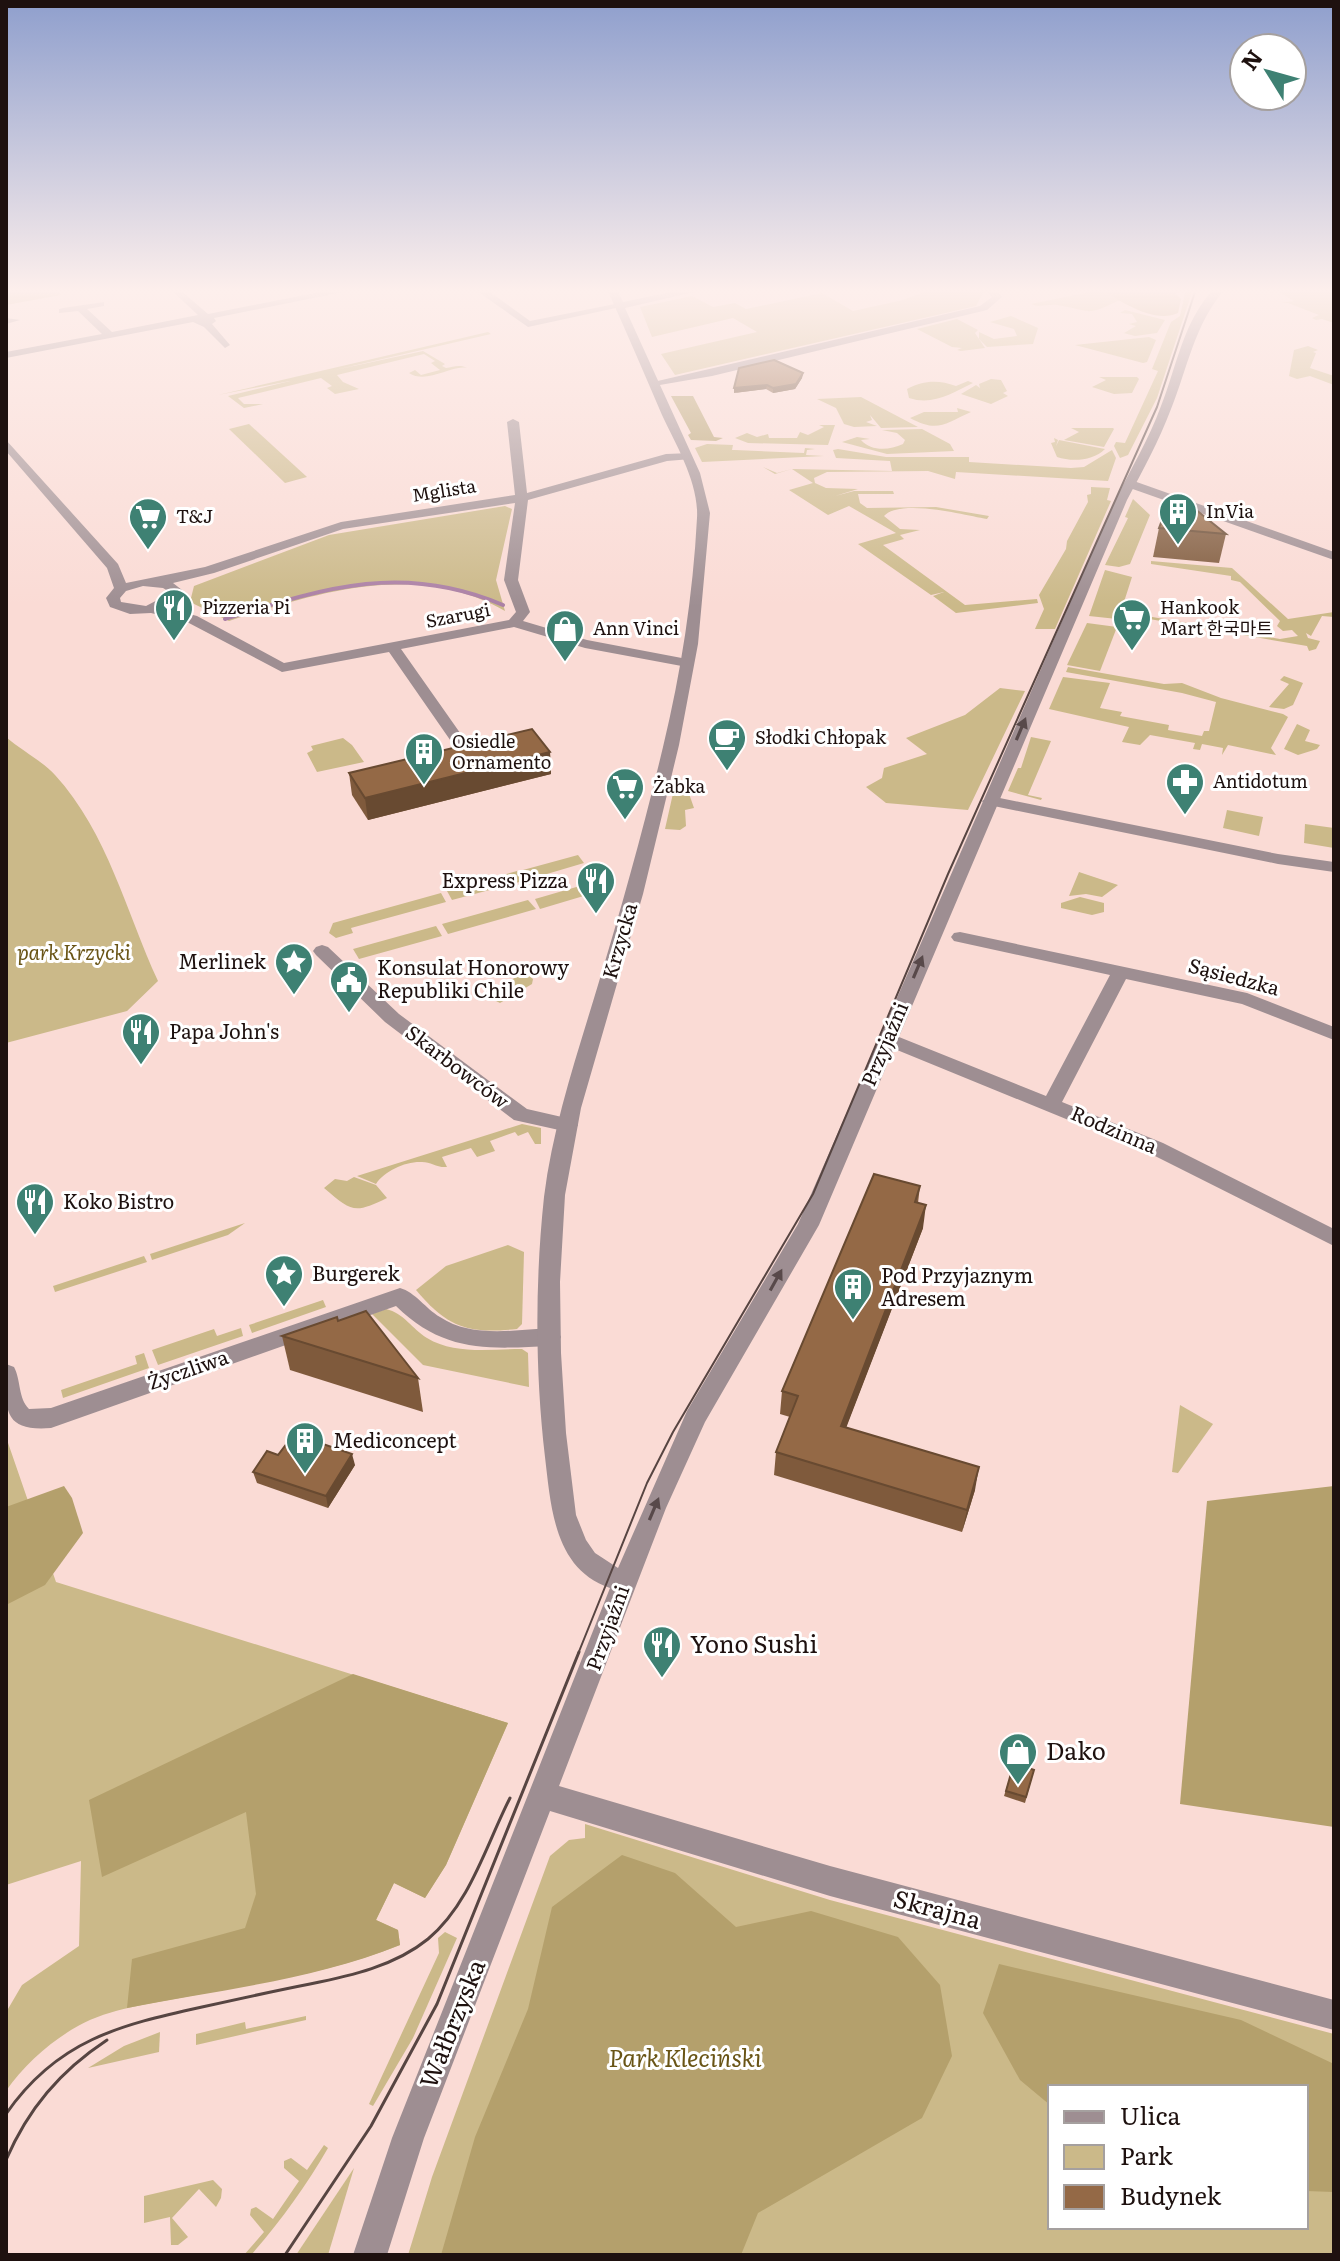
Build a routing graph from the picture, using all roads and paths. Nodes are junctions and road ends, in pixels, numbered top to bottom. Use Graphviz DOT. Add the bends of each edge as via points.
graph roads {
  1 [pos="659,395"];
  2 [pos="1169,395"];
  3 [pos="513,422"];
  4 [pos="6,444"];
  5 [pos="687,456"];
  6 [pos="1155,477"];
  7 [pos="1134,479"];
  8 [pos="521,498"];
  9 [pos="1206,503"];
  10 [pos="1233,512"];
  11 [pos="1334,556"];
  12 [pos="113,567"];
  13 [pos="209,570"];
  14 [pos="143,582"];
  15 [pos="159,582"];
  16 [pos="121,588"];
  17 [pos="173,596"];
  18 [pos="152,609"];
  19 [pos="192,619"];
  20 [pos="514,623"];
  21 [pos="392,646"];
  22 [pos="687,663"];
  23 [pos="469,757"];
  24 [pos="990,801"];
  25 [pos="1334,867"];
  26 [pos="960,937"];
  27 [pos="322,951"];
  28 [pos="1120,973"];
  29 [pos="1334,1034"];
  30 [pos="887,1039"];
  31 [pos="1051,1104"];
  32 [pos="568,1125"];
  33 [pos="1334,1238"];
  34 [pos="550,1337"];
  35 [pos="6,1373"];
  36 [pos="625,1582"];
  37 [pos="543,1795"];
  38 [pos="1334,2015"];
  39 [pos="370,2255"];
  1 -- 5 [label="street, Krzycka"];
  2 -- 7 [label="street, Przyjaźni"];
  3 -- 8 [label="street"];
  4 -- 12 [label="street"];
  5 -- 8 [label="street, Mglista"];
  5 -- 22 [label="street, Krzycka" via="704,513"];
  6 -- 7 [label="street"];
  7 -- 9 [label="street"];
  24 -- 7 [label="street, Przyjaźni, one-way"];
  8 -- 13 [label="street, Mglista" via="348,525"];
  8 -- 20 [label="street" via="511,580 523,612"];
  9 -- 10 [label="street"];
  9 -- 10 [label="street" via="1222,502"];
  10 -- 11 [label="street"];
  12 -- 14 [label="street"];
  12 -- 16 [label="street"];
  13 -- 15 [label="street, Mglista"];
  13 -- 17 [label="street, Mglista"];
  14 -- 15 [label="street"];
  14 -- 16 [label="street"];
  15 -- 17 [label="street"];
  16 -- 18 [label="street" via="113,598 119,607"];
  17 -- 18 [label="street, Mglista"];
  17 -- 19 [label="street"];
  18 -- 19 [label="street"];
  19 -- 21 [label="street, Szarugi" via="282,668"];
  20 -- 21 [label="street, Szarugi"];
  20 -- 22 [label="street, Szarugi" via="585,644"];
  21 -- 23 [label="street"];
  22 -- 32 [label="street, Krzycka" via="648,837"];
  24 -- 25 [label="street"];
  30 -- 24 [label="street, Przyjaźni, one-way"];
  26 -- 28 [label="street, Sąsiedzka"];
  27 -- 32 [label="street, Skarbowców" via="392,1018 521,1115"];
  28 -- 29 [label="street, Sąsiedzka" via="1247,999"];
  28 -- 31 [label="street"];
  30 -- 31 [label="street, Rodzinna"];
  36 -- 30 [label="street, Przyjaźni, one-way" via="695,1418 808,1225"];
  31 -- 33 [label="street, Rodzinna" via="1156,1148"];
  32 -- 34 [label="street, Krzycka" via="555,1195"];
  34 -- 35 [label="street, Życzliwa" via="462,1339 434,1327 400,1296 51,1418 31,1420 18,1414"];
  34 -- 36 [label="street, Krzycka" via="554,1433 568,1529 586,1561 601,1574"];
  36 -- 37 [label="street, Przyjaźni"];
  37 -- 38 [label="street, Skrajna" via="844,1885"];
  37 -- 39 [label="street, Wałbrzyska" via="408,2138"];
}
